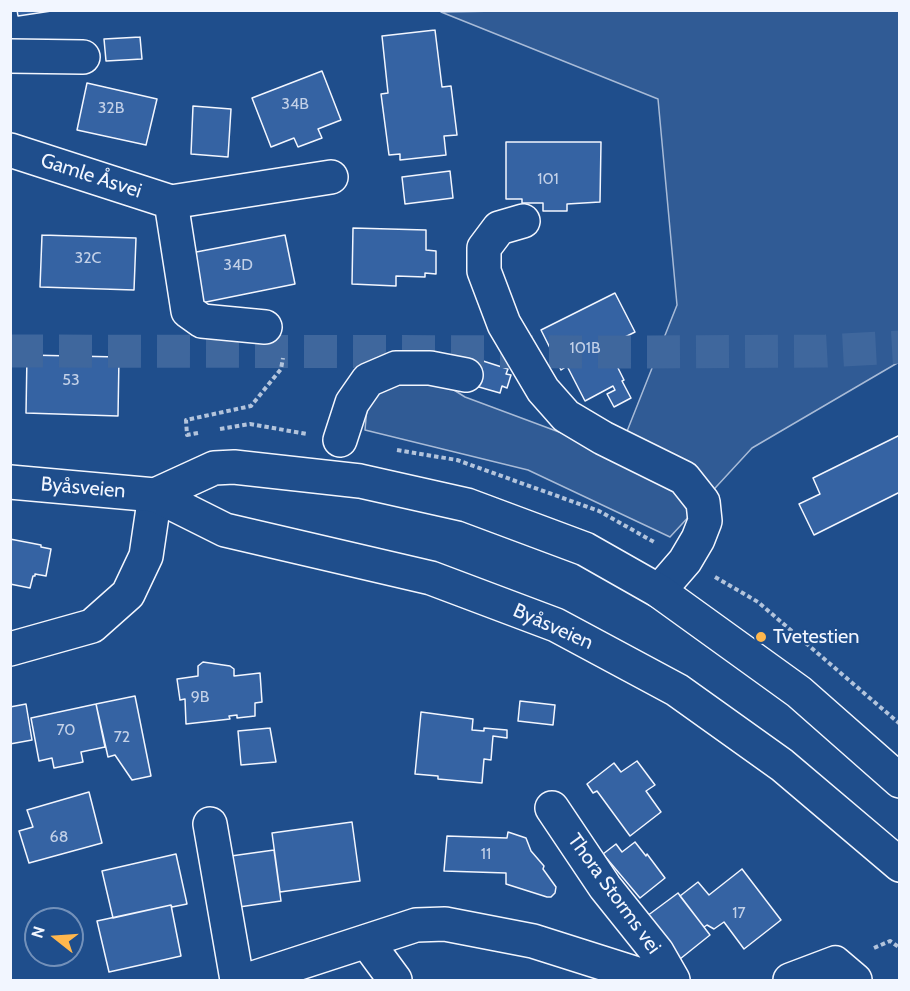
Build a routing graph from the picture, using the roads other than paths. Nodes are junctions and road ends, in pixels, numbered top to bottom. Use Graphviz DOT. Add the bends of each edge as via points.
graph roads {
  1 [pos="10,56"];
  2 [pos="83,57"];
  3 [pos="10,150"];
  4 [pos="331,177"];
  5 [pos="171,202"];
  6 [pos="523,221"];
  7 [pos="265,327"];
  8 [pos="466,375"];
  9 [pos="340,440"];
  10 [pos="10,482"];
  11 [pos="155,495"];
  12 [pos="659,591"];
  13 [pos="10,649"];
  14 [pos="900,781"];
  15 [pos="552,808"];
  16 [pos="210,824"];
  17 [pos="900,865"];
  18 [pos="367,942"];
  19 [pos="845,972"];
  20 [pos="237,981"];
  21 [pos="247,981"];
  22 [pos="395,981"];
  23 [pos="656,981"];
  24 [pos="673,981"];
  25 [pos="790,981"];
  1 -- 2 [label="main road"];
  3 -- 5 [label="main road, Gamle Åsvei"];
  4 -- 5 [label="main road, Gamle Åsvei"];
  5 -- 7 [label="main road" via="188,311 202,321"];
  6 -- 12 [label="main road" via="499,228 484,248 484,271 504,324 543,390 567,416 684,478 703,502 705,521 698,539 686,561"];
  8 -- 9 [label="main road" via="430,368 396,368 368,380 352,404"];
  10 -- 11 [label="main road, Byåsveien"];
  11 -- 12 [label="main road, Byåsveien" via="214,468 360,481 489,513 585,549"];
  11 -- 13 [label="main road" via="146,556 128,594 92,626"];
  11 -- 17 [label="main road, Byåsveien" via="225,530 431,578 556,625 677,690 782,765"];
  12 -- 14 [label="main road, Byåsveien" via="799,693"];
  15 -- 24 [label="main road, Thora Storms vei" via="605,887 657,952"];
  16 -- 20 [label="main road"];
  18 -- 21 [label="main road, Thora Storms vei"];
  18 -- 22 [label="main road"];
  18 -- 23 [label="main road, Thora Storms vei" via="416,926 445,924 533,941"];
  19 -- 25 [label="main road"];
}
